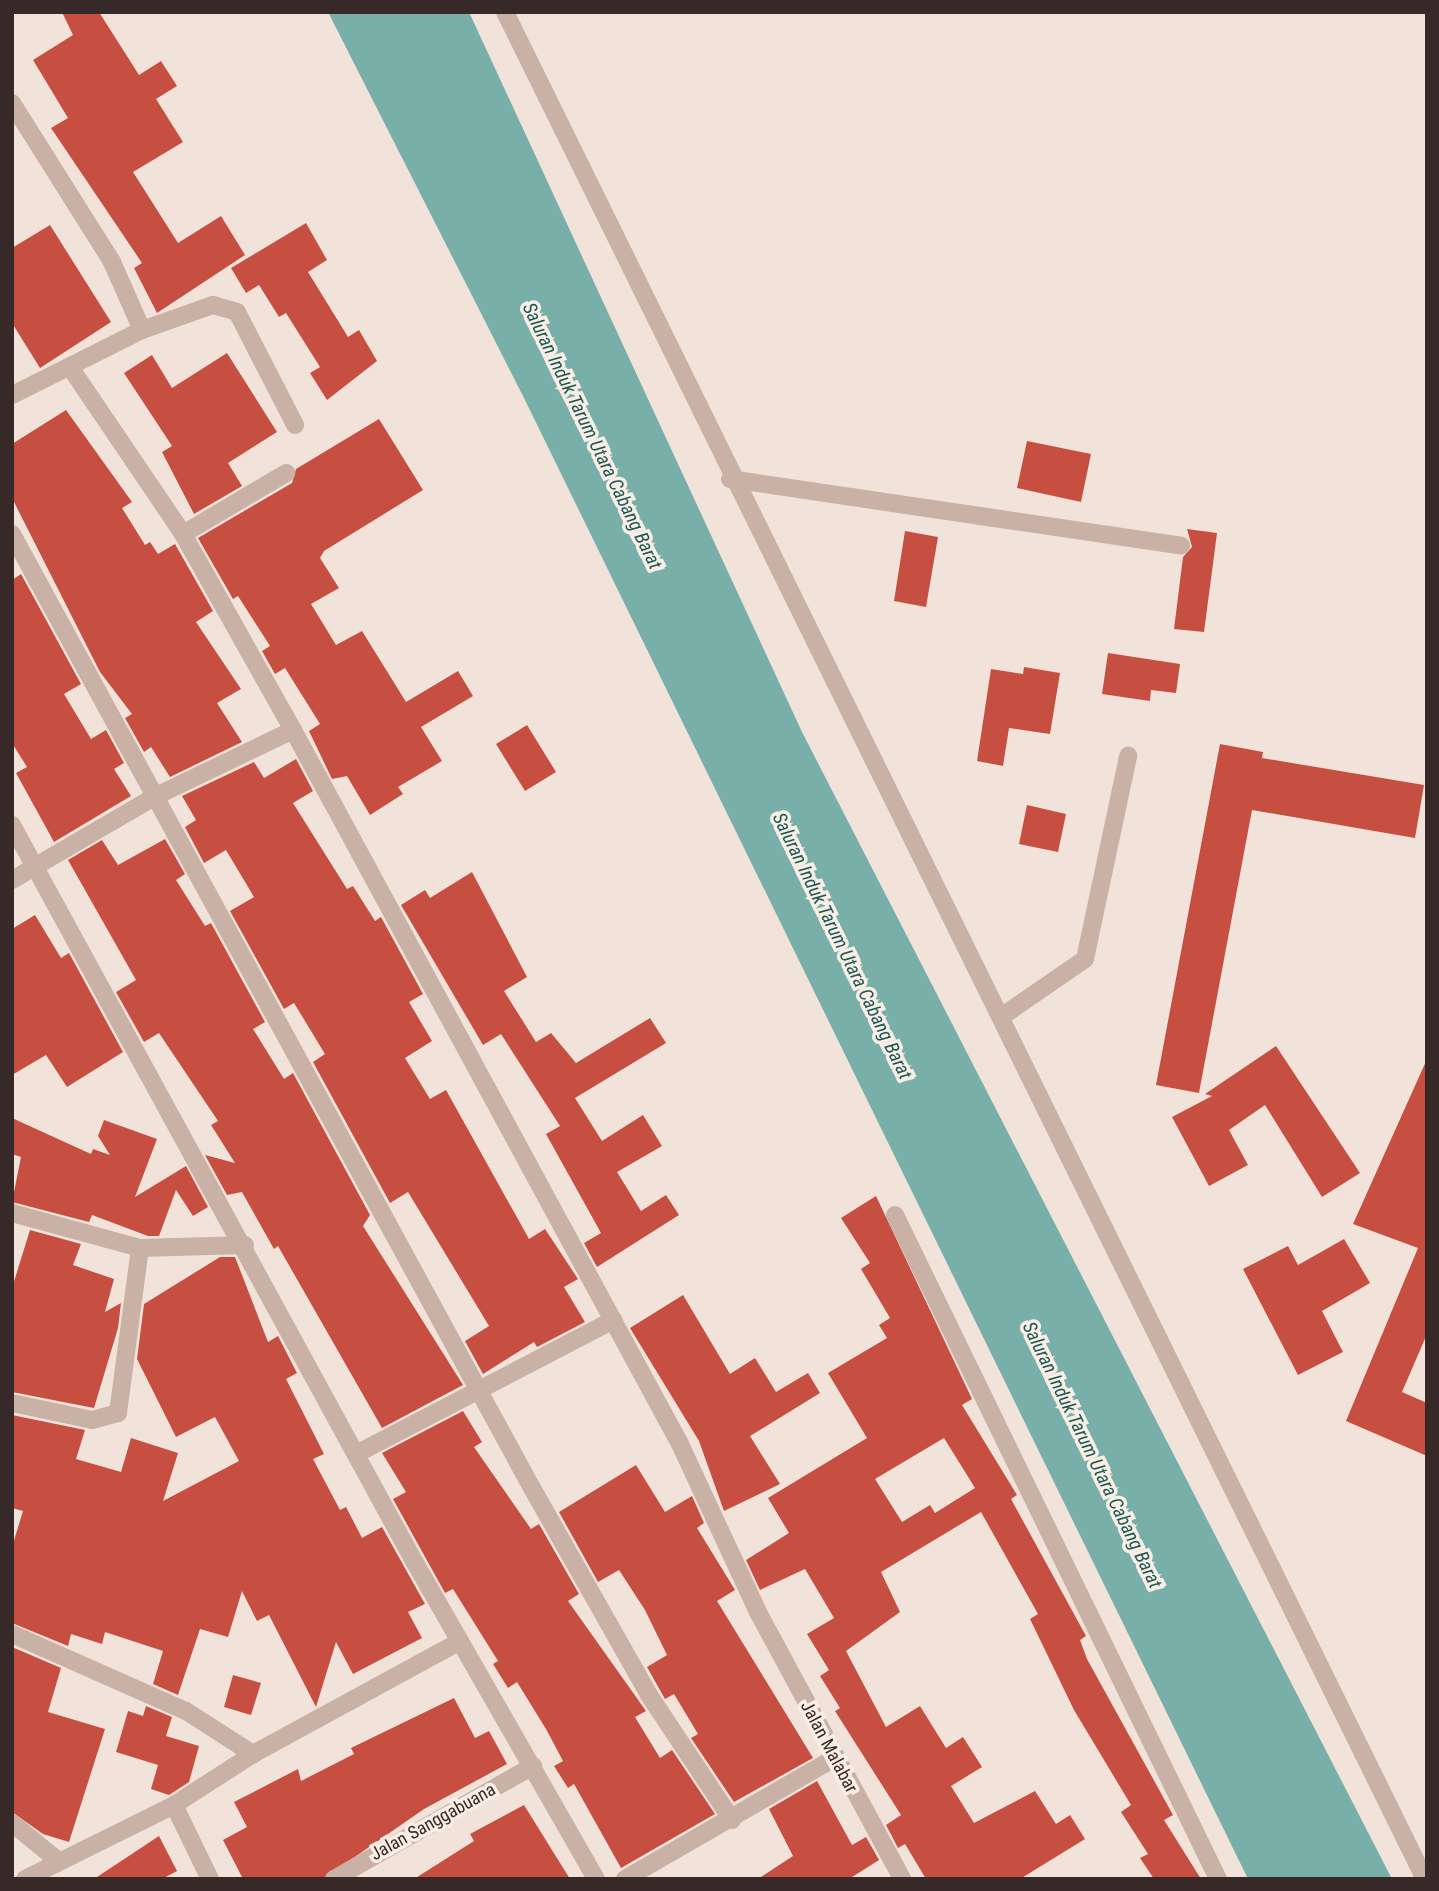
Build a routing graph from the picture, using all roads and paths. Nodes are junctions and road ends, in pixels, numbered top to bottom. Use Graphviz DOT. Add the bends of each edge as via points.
graph roads {
  1 [pos="505,12"];
  2 [pos="12,103"];
  3 [pos="142,330"];
  4 [pos="70,367"];
  5 [pos="14,391"];
  6 [pos="295,425"];
  7 [pos="286,473"];
  8 [pos="730,479"];
  9 [pos="12,534"];
  10 [pos="183,534"];
  11 [pos="1181,546"];
  12 [pos="293,730"];
  13 [pos="1128,756"];
  14 [pos="156,796"];
  15 [pos="12,825"];
  16 [pos="36,866"];
  17 [pos="12,880"];
  18 [pos="1002,1017"];
  19 [pos="12,1213"];
  20 [pos="895,1215"];
  21 [pos="245,1245"];
  22 [pos="140,1248"];
  23 [pos="613,1320"];
  24 [pos="481,1387"];
  25 [pos="12,1403"];
  26 [pos="358,1453"];
  27 [pos="12,1634"];
  28 [pos="460,1641"];
  29 [pos="253,1754"];
  30 [pos="835,1758"];
  31 [pos="533,1766"];
  32 [pos="174,1805"];
  33 [pos="732,1820"];
  34 [pos="12,1823"];
  35 [pos="57,1860"];
  36 [pos="25,1879"];
  37 [pos="209,1879"];
  38 [pos="334,1879"];
  39 [pos="596,1879"];
  40 [pos="625,1879"];
  41 [pos="902,1879"];
  42 [pos="1218,1879"];
  43 [pos="1425,1879"];
  1 -- 8 [label="street"];
  2 -- 3 [label="street" via="112,262"];
  3 -- 4 [label="street"];
  3 -- 6 [label="street" via="213,305 237,312"];
  4 -- 5 [label="street"];
  4 -- 10 [label="street, Jalan Malabar"];
  7 -- 10 [label="street"];
  8 -- 11 [label="street"];
  8 -- 18 [label="street"];
  9 -- 14 [label="street"];
  10 -- 12 [label="street, Jalan Malabar"];
  12 -- 14 [label="street"];
  12 -- 23 [label="street, Jalan Malabar"];
  13 -- 18 [label="street" via="1085,959"];
  14 -- 16 [label="street"];
  14 -- 24 [label="street"];
  15 -- 16 [label="street"];
  16 -- 17 [label="street"];
  16 -- 21 [label="street"];
  18 -- 43 [label="street"];
  19 -- 22 [label="street"];
  20 -- 42 [label="street"];
  21 -- 22 [label="street"];
  21 -- 26 [label="street"];
  22 -- 25 [label="street" via="118,1413 92,1420"];
  23 -- 24 [label="street"];
  23 -- 30 [label="street, Jalan Malabar" via="680,1444 758,1614"];
  24 -- 26 [label="street"];
  24 -- 33 [label="street" via="649,1695"];
  26 -- 28 [label="street"];
  27 -- 29 [label="street" via="186,1712"];
  28 -- 29 [label="street"];
  28 -- 31 [label="street"];
  29 -- 32 [label="street"];
  30 -- 33 [label="street"];
  30 -- 41 [label="street, Jalan Malabar"];
  31 -- 38 [label="street, Jalan Sanggabuana"];
  31 -- 39 [label="street"];
  32 -- 35 [label="street"];
  32 -- 37 [label="street"];
  33 -- 40 [label="street"];
  34 -- 35 [label="street"];
  35 -- 36 [label="street"];
}
